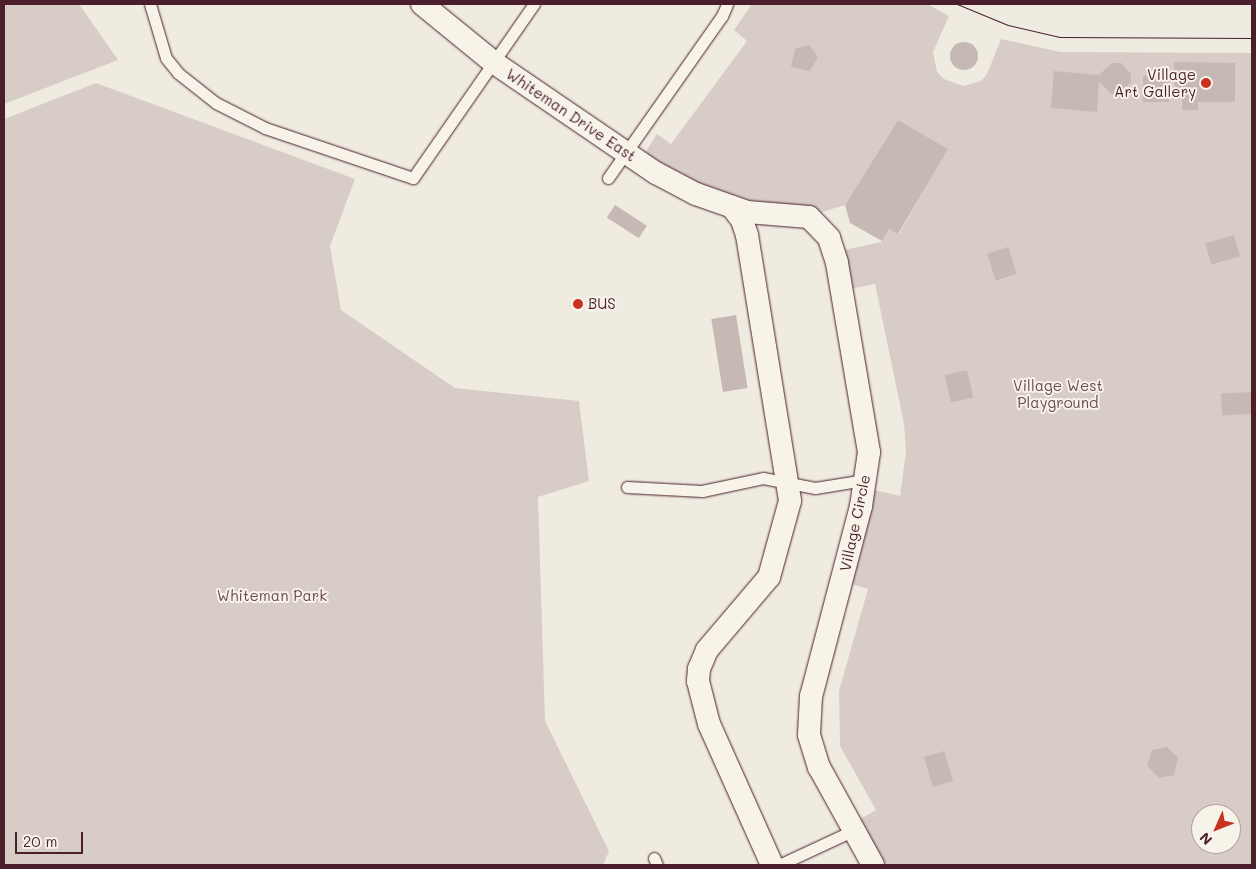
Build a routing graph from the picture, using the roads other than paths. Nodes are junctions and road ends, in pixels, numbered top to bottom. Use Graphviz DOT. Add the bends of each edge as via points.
graph roads {
  1 [pos="150,4"];
  2 [pos="422,4"];
  3 [pos="534,4"];
  4 [pos="727,4"];
  5 [pos="493,62"];
  6 [pos="625,152"];
  7 [pos="608,178"];
  8 [pos="732,207"];
  9 [pos="766,214"];
  10 [pos="747,234"];
  11 [pos="865,480"];
  12 [pos="789,484"];
  13 [pos="627,487"];
  14 [pos="854,830"];
  15 [pos="772,865"];
  16 [pos="779,865"];
  17 [pos="873,865"];
  1 -- 5 [label="lane" via="166,58 178,73 216,103 265,128 413,178"];
  2 -- 5 [label="street, Whiteman Drive East"];
  3 -- 5 [label="lane"];
  4 -- 6 [label="lane" via="722,16"];
  5 -- 6 [label="street, Whiteman Drive East"];
  6 -- 7 [label="lane"];
  6 -- 8 [label="street, Whiteman Drive East" via="684,189"];
  8 -- 9 [label="street, Village Circle"];
  8 -- 10 [label="street"];
  9 -- 10 [label="street" via="753,219"];
  9 -- 11 [label="street, Village Circle" via="809,217 823,228 832,246 865,420 869,452"];
  10 -- 12 [label="street"];
  11 -- 12 [label="lane" via="815,488"];
  11 -- 14 [label="street, Village Circle" via="846,568 811,696 808,722 819,766"];
  12 -- 13 [label="lane" via="763,478 702,491"];
  12 -- 15 [label="street" via="789,516 769,577 717,636 699,669 700,695 709,724"];
  14 -- 16 [label="lane"];
  14 -- 17 [label="street, Village Circle"];
}
